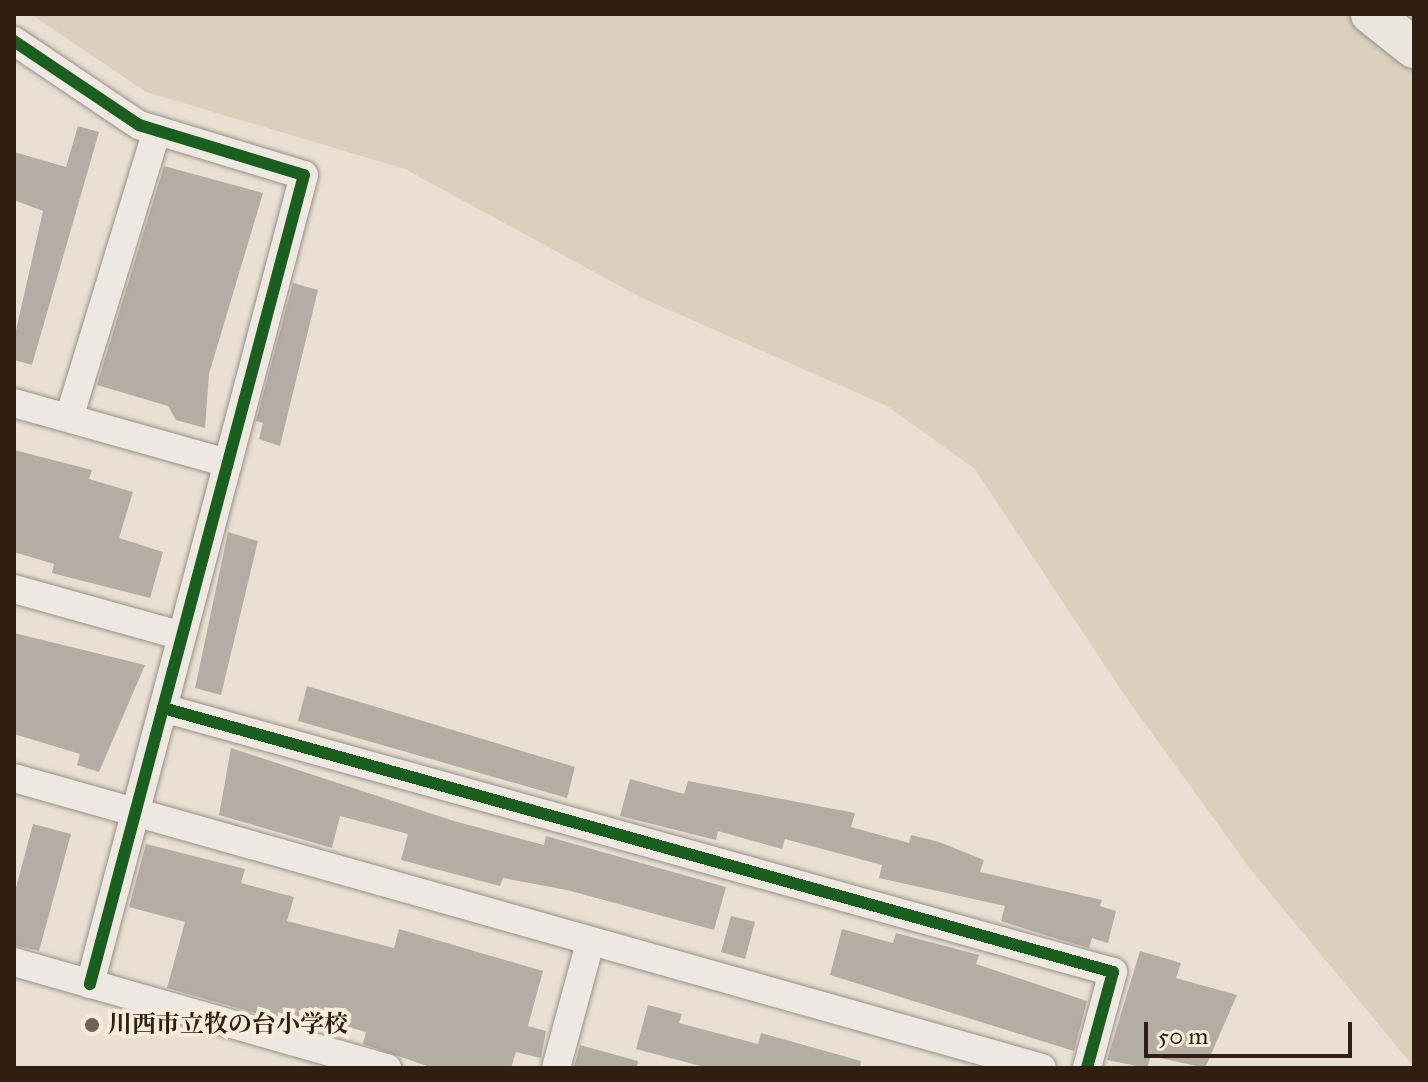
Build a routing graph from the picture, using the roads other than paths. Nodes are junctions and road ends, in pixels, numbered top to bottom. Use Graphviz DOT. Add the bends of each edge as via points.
graph roads {
  1 [pos="1371,14"];
  2 [pos="14,41"];
  3 [pos="1414,48"];
  4 [pos="157,130"];
  5 [pos="14,403"];
  6 [pos="69,418"];
  7 [pos="228,463"];
  8 [pos="14,589"];
  9 [pos="182,636"];
  10 [pos="163,708"];
  11 [pos="14,778"];
  12 [pos="136,811"];
  13 [pos="590,943"];
  14 [pos="14,962"];
  15 [pos="90,984"];
  16 [pos="383,1067"];
  17 [pos="556,1068"];
  18 [pos="1042,1068"];
  19 [pos="1087,1068"];
  1 -- 3 [label="highway"];
  2 -- 4 [label="street"];
  4 -- 6 [label="street"];
  4 -- 7 [label="street" via="304,175"];
  5 -- 6 [label="street"];
  6 -- 7 [label="street"];
  7 -- 9 [label="street"];
  8 -- 9 [label="street"];
  9 -- 10 [label="street"];
  10 -- 12 [label="street"];
  10 -- 19 [label="street" via="1113,972"];
  11 -- 12 [label="street"];
  12 -- 13 [label="street"];
  12 -- 15 [label="street"];
  13 -- 17 [label="street"];
  13 -- 18 [label="street"];
  14 -- 15 [label="street"];
  15 -- 16 [label="street"];
}
